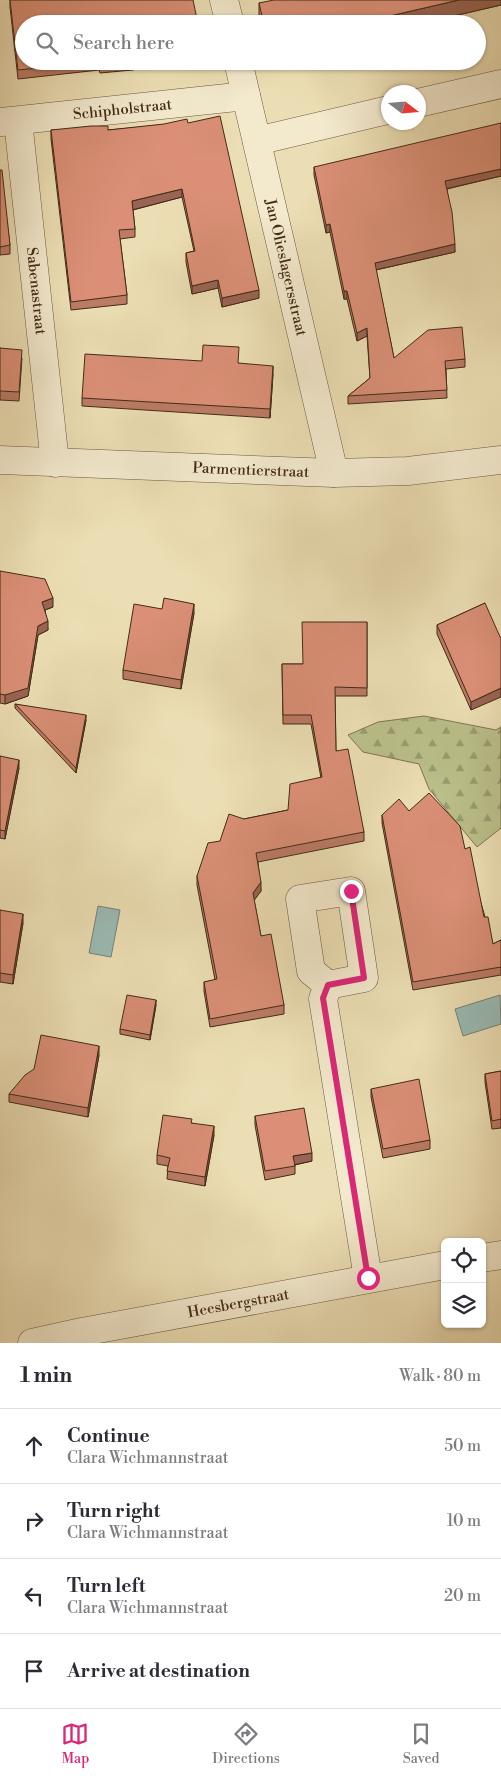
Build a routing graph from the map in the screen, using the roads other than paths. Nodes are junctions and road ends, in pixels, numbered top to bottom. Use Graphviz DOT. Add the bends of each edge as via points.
graph roads {
  1 [pos="224,0"];
  2 [pos="228,15"];
  3 [pos="240,70"];
  4 [pos="501,84"];
  5 [pos="246,96"];
  6 [pos="426,101"];
  7 [pos="381,112"];
  8 [pos="9,122"];
  9 [pos="256,141"];
  10 [pos="0,460"];
  11 [pos="501,460"];
  12 [pos="54,463"];
  13 [pos="334,473"];
  14 [pos="328,985"];
  15 [pos="501,1255"];
  16 [pos="486,1257"];
  17 [pos="441,1266"];
  18 [pos="368,1278"];
  19 [pos="32,1343"];
  1 -- 2 [label="street"];
  3 -- 5 [label="street, Jan Olieslagersstraat"];
  4 -- 6 [label="street"];
  5 -- 8 [label="street, Schipholstraat"];
  5 -- 9 [label="street, Jan Olieslagersstraat"];
  7 -- 9 [label="street"];
  8 -- 12 [label="street, Sabenastraat"];
  9 -- 13 [label="street, Jan Olieslagersstraat"];
  10 -- 12 [label="street, Parmentierstraat"];
  11 -- 13 [label="street, Parmentierstraat" via="408,471"];
  12 -- 13 [label="street, Parmentierstraat"];
  14 -- 18 [label="street" via="323,998"];
  15 -- 16 [label="street"];
  17 -- 18 [label="street, Heesbergstraat"];
  18 -- 19 [label="street, Heesbergstraat"];
}
